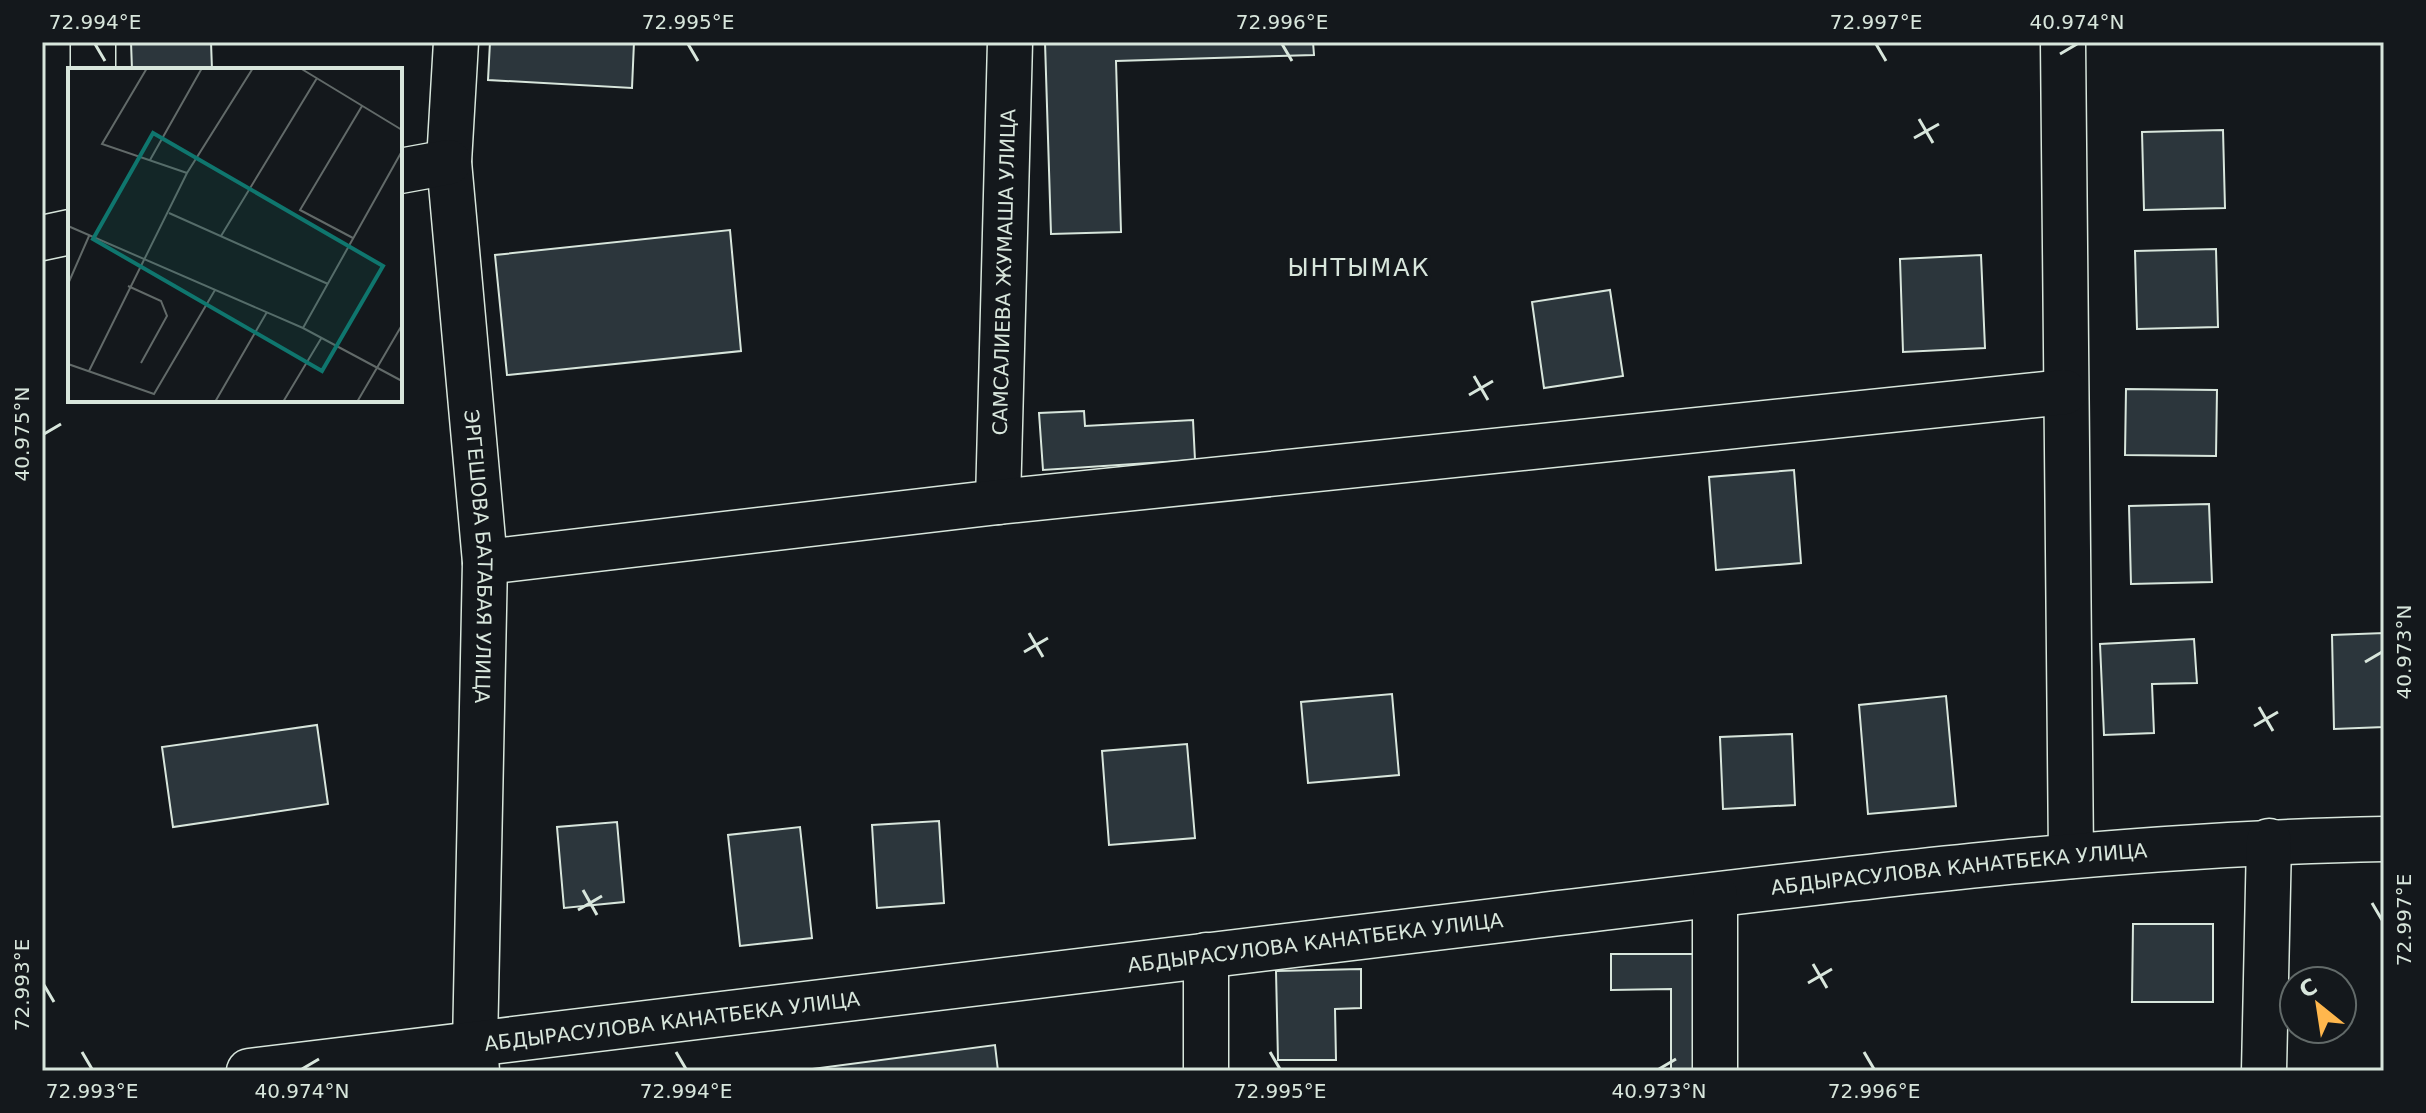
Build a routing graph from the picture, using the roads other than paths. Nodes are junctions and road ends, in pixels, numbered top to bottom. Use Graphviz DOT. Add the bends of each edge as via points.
graph roads {
  1 [pos="93,42"];
  2 [pos="456,42"];
  3 [pos="1010,42"];
  4 [pos="2063,42"];
  5 [pos="93,68"];
  6 [pos="449,162"];
  7 [pos="402,171"];
  8 [pos="68,232"];
  9 [pos="42,238"];
  10 [pos="2065,392"];
  11 [pos="998,502"];
  12 [pos="485,562"];
  13 [pos="2384,839"];
  14 [pos="2269,841"];
  15 [pos="2071,856"];
  16 [pos="1715,895"];
  17 [pos="1206,955"];
  18 [pos="476,1058"];
  19 [pos="249,1071"];
  20 [pos="1206,1071"];
  21 [pos="1715,1071"];
  22 [pos="2264,1071"];
  1 -- 5 [label="street"];
  2 -- 6 [label="street, ЭРГЕШОВА БАТАБАЯ УЛИЦА"];
  3 -- 11 [label="street, САМСАЛИЕВА ЖУМАША УЛИЦА"];
  4 -- 10 [label="street"];
  6 -- 7 [label="street"];
  6 -- 12 [label="street, ЭРГЕШОВА БАТАБАЯ УЛИЦА"];
  8 -- 9 [label="street"];
  10 -- 11 [label="street"];
  10 -- 15 [label="street"];
  11 -- 12 [label="street"];
  12 -- 18 [label="street, ЭРГЕШОВА БАТАБАЯ УЛИЦА"];
  13 -- 14 [label="street, АБДЫРАСУЛОВА КАНАТБЕКА УЛИЦА"];
  14 -- 15 [label="street, АБДЫРАСУЛОВА КАНАТБЕКА УЛИЦА"];
  14 -- 22 [label="street"];
  15 -- 16 [label="street, АБДЫРАСУЛОВА КАНАТБЕКА УЛИЦА"];
  16 -- 17 [label="street, АБДЫРАСУЛОВА КАНАТБЕКА УЛИЦА"];
  16 -- 21 [label="street"];
  17 -- 18 [label="street, АБДЫРАСУЛОВА КАНАТБЕКА УЛИЦА"];
  17 -- 20 [label="street"];
  18 -- 19 [label="street, АБДЫРАСУЛОВА КАНАТБЕКА УЛИЦА"];
}
